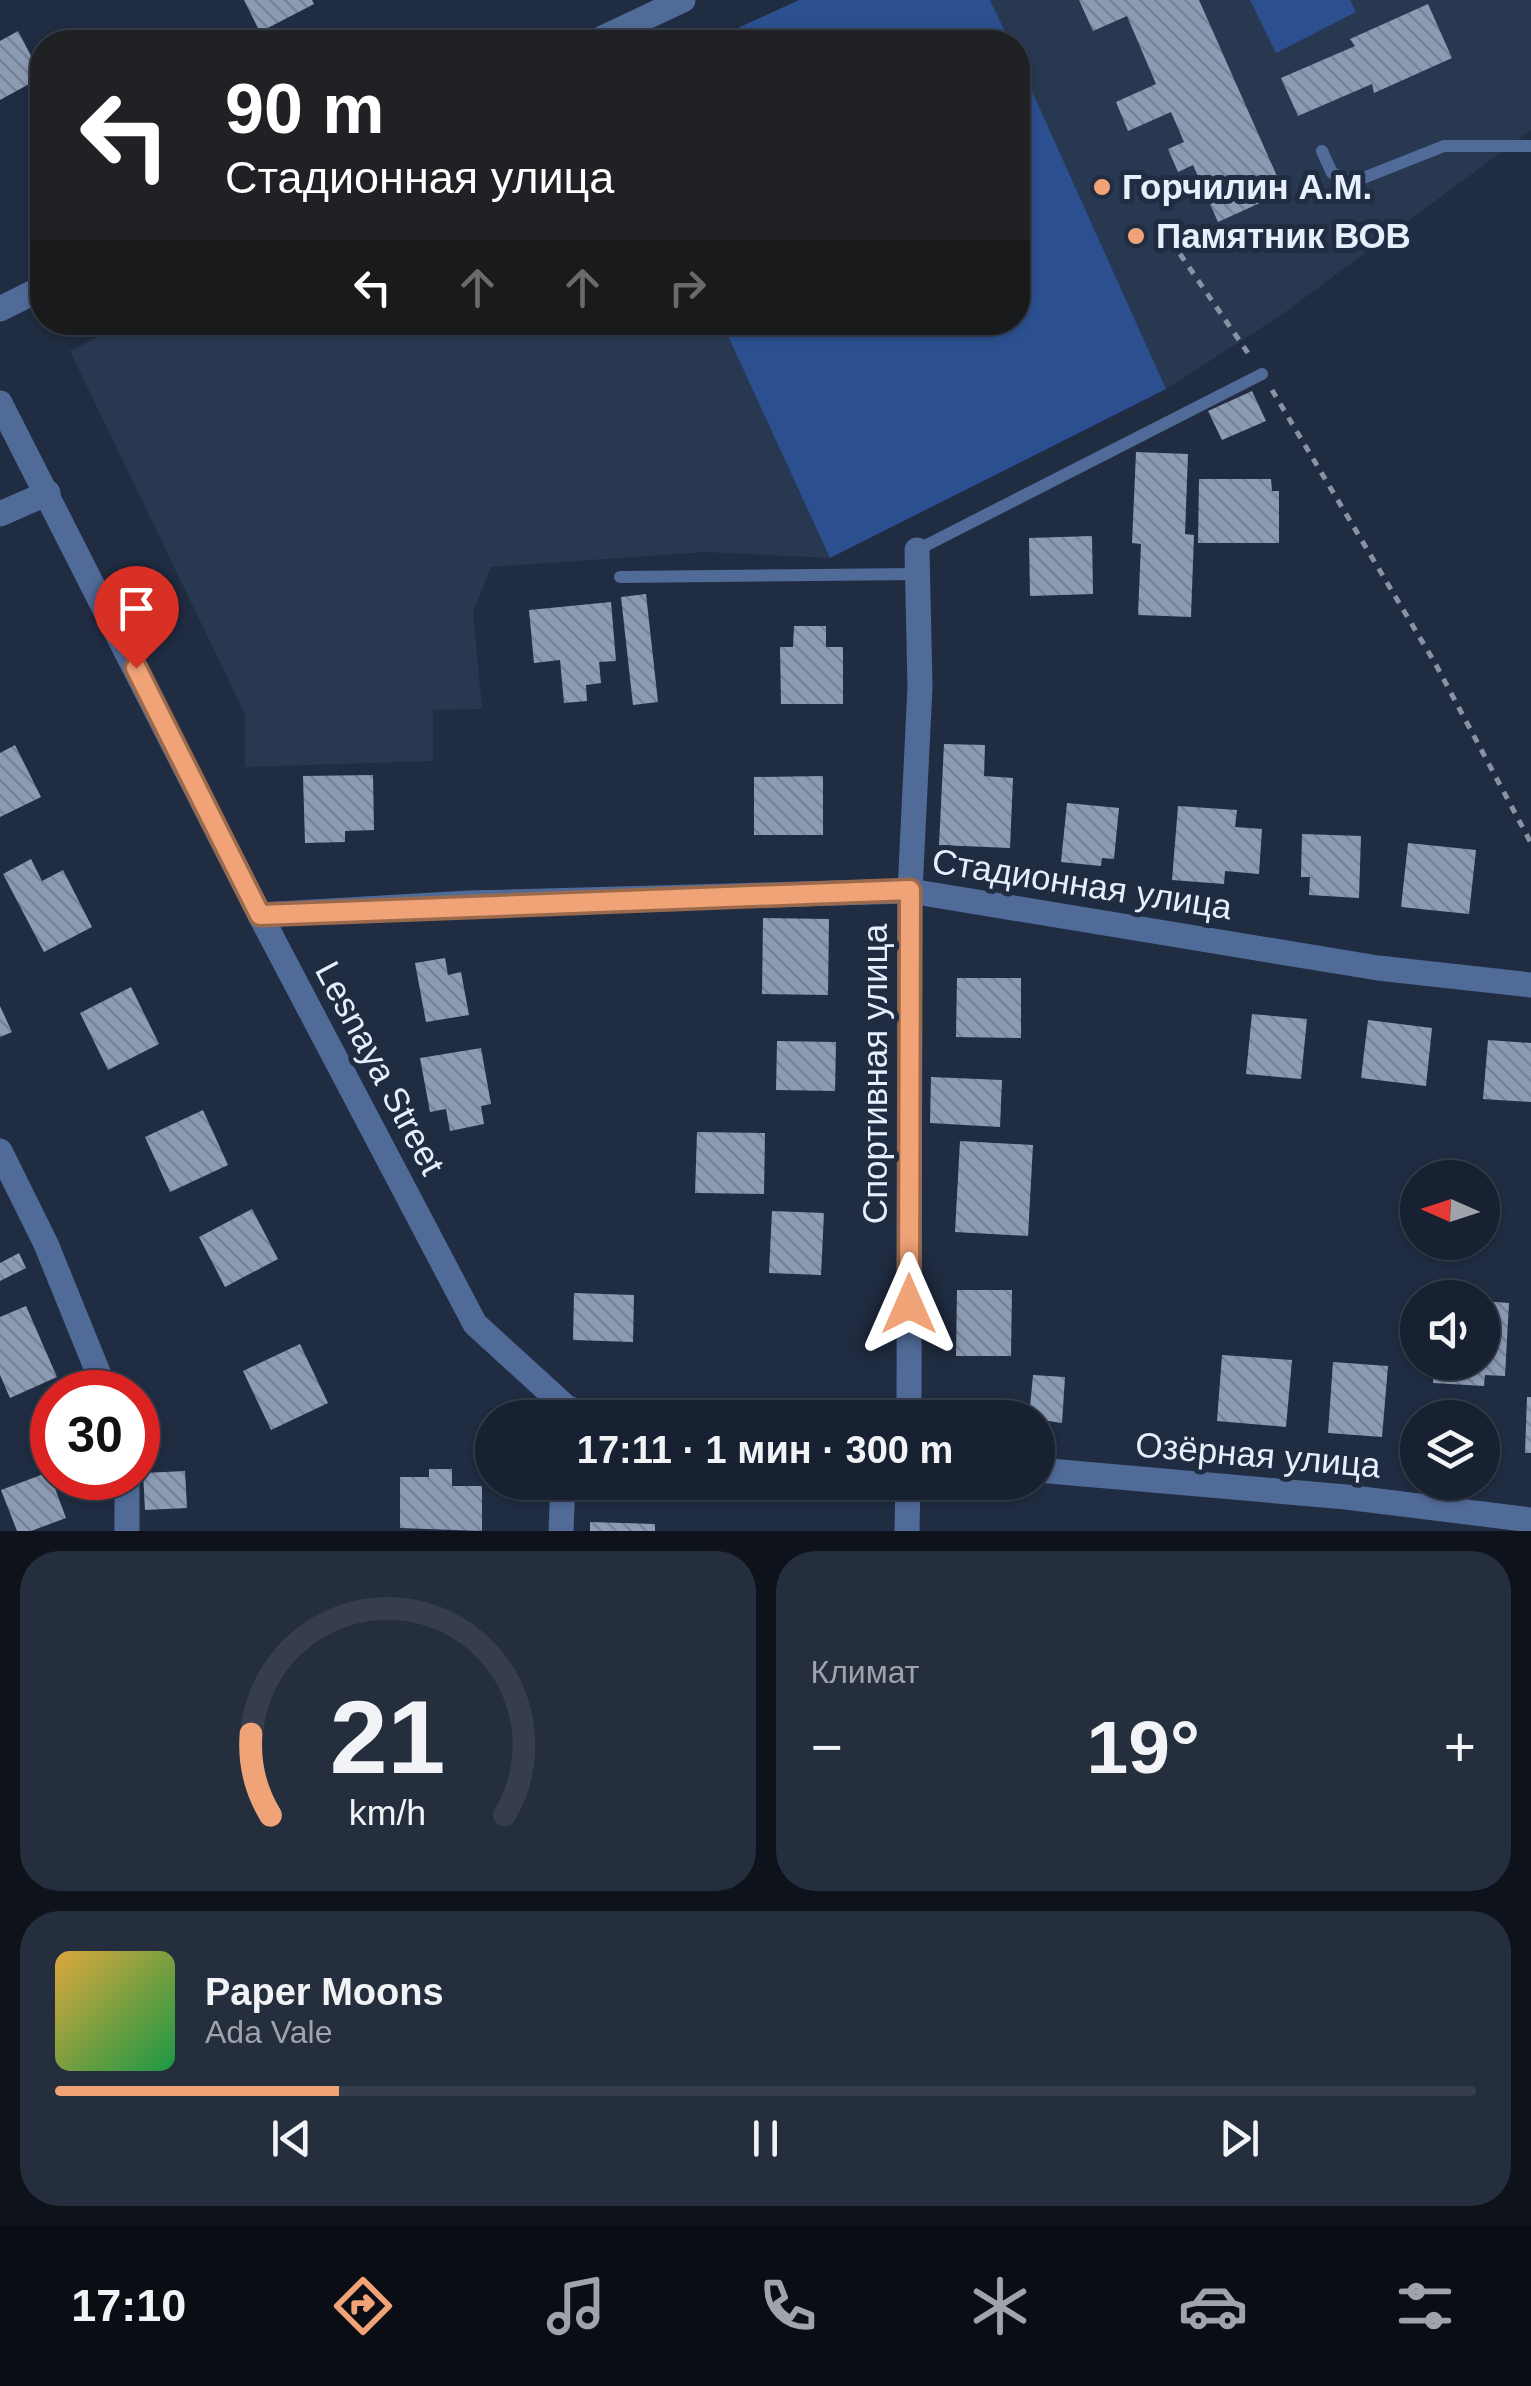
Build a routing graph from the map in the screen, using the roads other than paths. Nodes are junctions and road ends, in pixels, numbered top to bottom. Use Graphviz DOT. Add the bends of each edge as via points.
graph roads {
  1 [pos="683,0"];
  2 [pos="619,30"];
  3 [pos="1531,146"];
  4 [pos="1322,151"];
  5 [pos="30,294"];
  6 [pos="0,309"];
  7 [pos="1262,374"];
  8 [pos="0,403"];
  9 [pos="48,492"];
  10 [pos="0,514"];
  11 [pos="918,562"];
  12 [pos="620,577"];
  13 [pos="910,890"];
  14 [pos="260,915"];
  15 [pos="1531,986"];
  16 [pos="0,1151"];
  17 [pos="97,1370"];
  18 [pos="554,1400"];
  19 [pos="909,1400"];
  20 [pos="1055,1472"];
  21 [pos="127,1500"];
  22 [pos="562,1500"];
  23 [pos="908,1500"];
  24 [pos="1531,1520"];
  25 [pos="127,1531"];
  26 [pos="561,1531"];
  27 [pos="907,1531"];
  1 -- 2 [label="street"];
  3 -- 4 [label="lane" via="1444,146 1353,182 1332,173"];
  5 -- 6 [label="street"];
  7 -- 11 [label="lane"];
  8 -- 9 [label="street, Lesnaya Street"];
  9 -- 10 [label="street"];
  9 -- 14 [label="street, Lesnaya Street"];
  11 -- 12 [label="lane"];
  11 -- 13 [label="street, Спортивная улица" via="920,688"];
  13 -- 14 [label="street, Стадионная улица"];
  13 -- 15 [label="street, Стадионная улица" via="1378,968"];
  13 -- 19 [label="street, Спортивная улица"];
  14 -- 18 [label="street, Lesnaya Street" via="475,1324"];
  16 -- 17 [label="street"];
  20 -- 24 [label="street, Озёрная улица"];
  21 -- 25 [label="street"];
  22 -- 26 [label="street"];
  23 -- 27 [label="street"];
}
